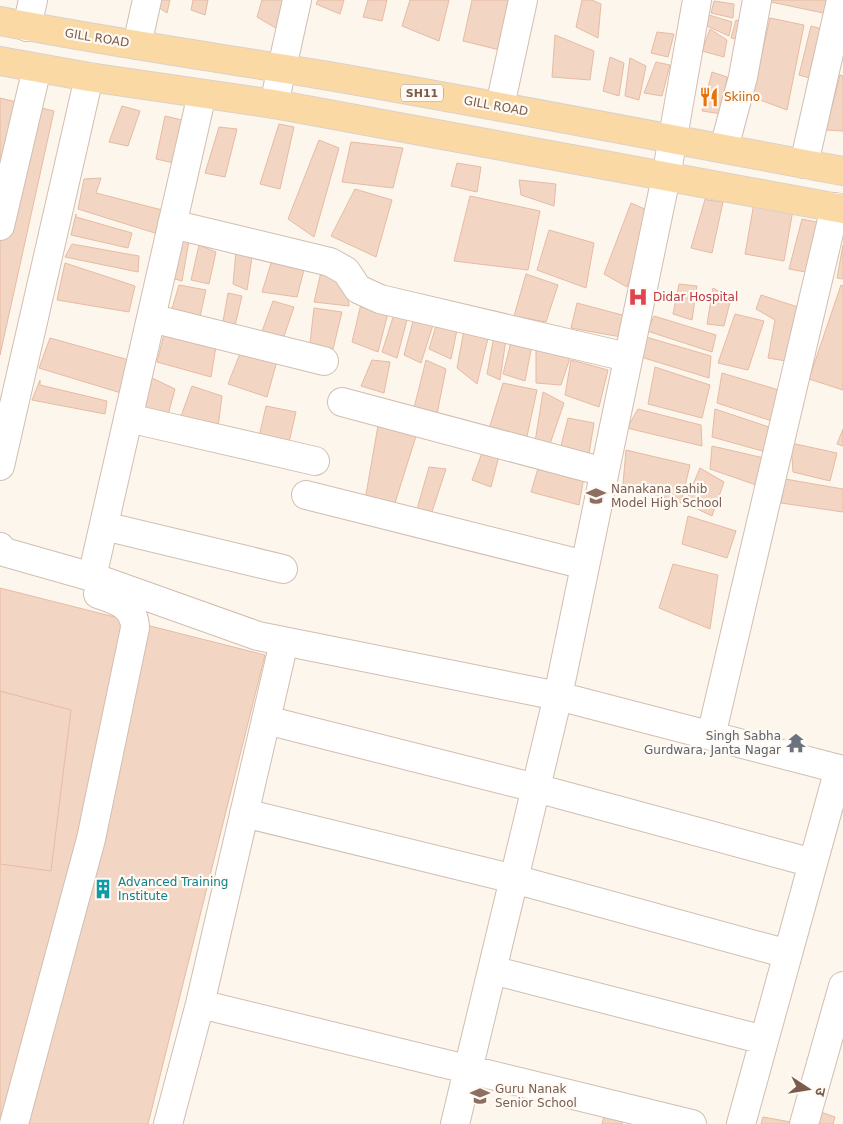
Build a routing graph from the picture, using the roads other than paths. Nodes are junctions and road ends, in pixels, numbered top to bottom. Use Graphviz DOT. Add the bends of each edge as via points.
graph roads {
  1 [pos="32,0"];
  2 [pos="147,0"];
  3 [pos="297,0"];
  4 [pos="523,0"];
  5 [pos="697,0"];
  6 [pos="757,0"];
  7 [pos="840,0"];
  8 [pos="0,21"];
  9 [pos="27,26"];
  10 [pos="137,44"];
  11 [pos="0,61"];
  12 [pos="37,68"];
  13 [pos="281,68"];
  14 [pos="89,77"];
  15 [pos="202,94"];
  16 [pos="274,104"];
  17 [pos="500,106"];
  18 [pos="672,140"];
  19 [pos="724,148"];
  20 [pos="804,164"];
  21 [pos="843,171"];
  22 [pos="666,177"];
  23 [pos="839,208"];
  24 [pos="172,224"];
  25 [pos="0,226"];
  26 [pos="151,318"];
  27 [pos="627,357"];
  28 [pos="324,361"];
  29 [pos="342,402"];
  30 [pos="128,418"];
  31 [pos="315,461"];
  32 [pos="0,466"];
  33 [pos="604,472"];
  34 [pos="306,495"];
  35 [pos="104,526"];
  36 [pos="0,547"];
  37 [pos="585,565"];
  38 [pos="0,567"];
  39 [pos="283,569"];
  40 [pos="92,577"];
  41 [pos="284,642"];
  42 [pos="558,696"];
  43 [pos="266,720"];
  44 [pos="711,736"];
  45 [pos="841,767"];
  46 [pos="536,788"];
  47 [pos="244,813"];
  48 [pos="813,863"];
  49 [pos="514,879"];
  50 [pos="788,954"];
  51 [pos="492,970"];
  52 [pos="843,986"];
  53 [pos="200,1004"];
  54 [pos="764,1040"];
  55 [pos="468,1068"];
  56 [pos="14,1124"];
  57 [pos="168,1124"];
  58 [pos="455,1124"];
  59 [pos="692,1124"];
  60 [pos="741,1124"];
  61 [pos="804,1124"];
  1 -- 9 [label="street"];
  2 -- 10 [label="street"];
  3 -- 13 [label="street"];
  4 -- 17 [label="street"];
  5 -- 18 [label="street"];
  6 -- 19 [label="street" via="743,77"];
  7 -- 20 [label="street"];
  8 -- 9 [label="main road, GILL ROAD / SH11"];
  9 -- 10 [label="main road, GILL ROAD / SH11"];
  10 -- 13 [label="main road, GILL ROAD / SH11"];
  11 -- 12 [label="main road"];
  12 -- 14 [label="main road"];
  12 -- 25 [label="street"];
  13 -- 16 [label="street"];
  13 -- 17 [label="main road, GILL ROAD / SH11"];
  14 -- 15 [label="main road"];
  14 -- 32 [label="street"];
  15 -- 16 [label="main road"];
  15 -- 24 [label="street"];
  16 -- 22 [label="main road"];
  17 -- 18 [label="main road, GILL ROAD / SH11"];
  18 -- 19 [label="main road, GILL ROAD / SH11"];
  18 -- 22 [label="street"];
  19 -- 20 [label="main road, GILL ROAD / SH11"];
  20 -- 21 [label="main road, GILL ROAD / SH11"];
  22 -- 23 [label="main road"];
  22 -- 27 [label="street"];
  23 -- 44 [label="street"];
  24 -- 26 [label="street"];
  24 -- 27 [label="street" via="330,262 346,271 358,289 380,299"];
  26 -- 28 [label="street"];
  26 -- 30 [label="street"];
  27 -- 33 [label="street"];
  29 -- 33 [label="street"];
  30 -- 31 [label="street"];
  30 -- 35 [label="street"];
  33 -- 37 [label="street"];
  34 -- 37 [label="street"];
  35 -- 39 [label="street"];
  35 -- 40 [label="street"];
  36 -- 40 [label="street" via="4,552"];
  37 -- 42 [label="street"];
  38 -- 56 [label="street" via="108,598 126,606 135,621 91,839"];
  40 -- 41 [label="street" via="258,636"];
  41 -- 42 [label="street"];
  41 -- 43 [label="street"];
  42 -- 44 [label="street"];
  42 -- 46 [label="street"];
  43 -- 46 [label="street"];
  43 -- 47 [label="street"];
  44 -- 45 [label="street"];
  45 -- 48 [label="street"];
  46 -- 48 [label="street"];
  46 -- 49 [label="street"];
  47 -- 49 [label="street"];
  47 -- 53 [label="street"];
  48 -- 50 [label="street"];
  49 -- 50 [label="street"];
  49 -- 51 [label="street"];
  50 -- 54 [label="street"];
  51 -- 54 [label="street"];
  51 -- 55 [label="street"];
  52 -- 61 [label="street"];
  53 -- 55 [label="street"];
  53 -- 57 [label="street"];
  54 -- 60 [label="street"];
  55 -- 58 [label="street"];
  55 -- 59 [label="street"];
}
